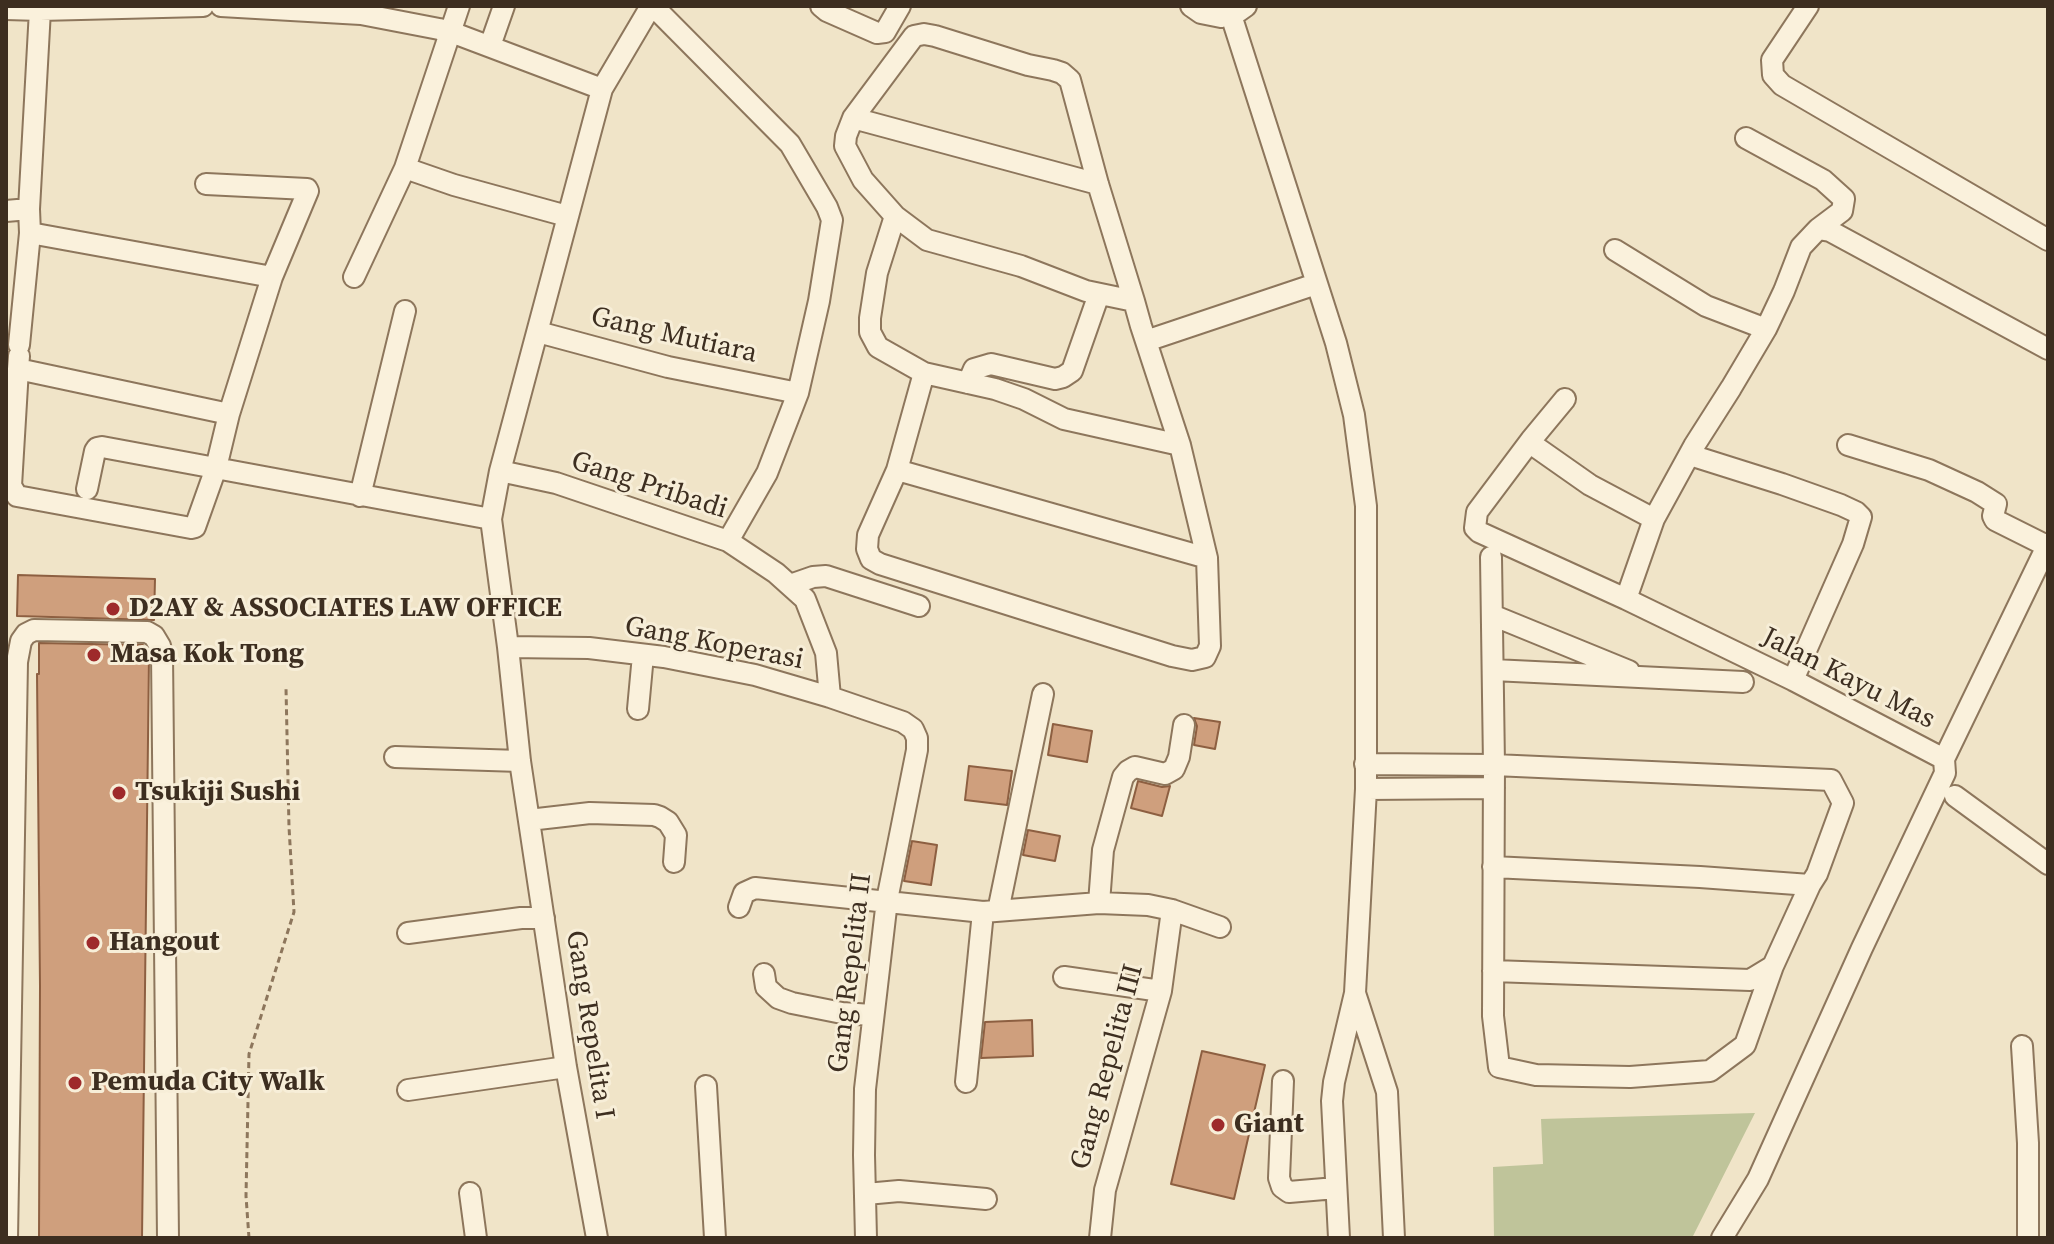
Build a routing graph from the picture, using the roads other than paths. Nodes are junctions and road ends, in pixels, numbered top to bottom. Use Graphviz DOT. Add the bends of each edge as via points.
graph roads {
  1 [pos="203,6"];
  2 [pos="221,6"];
  3 [pos="459,6"];
  4 [pos="504,6"];
  5 [pos="652,6"];
  6 [pos="821,6"];
  7 [pos="900,6"];
  8 [pos="1191,6"];
  9 [pos="1808,6"];
  10 [pos="247,7"];
  11 [pos="6,9"];
  12 [pos="40,10"];
  13 [pos="1238,10"];
  14 [pos="451,32"];
  15 [pos="490,46"];
  16 [pos="602,89"];
  17 [pos="853,118"];
  18 [pos="1746,138"];
  19 [pos="405,168"];
  20 [pos="206,184"];
  21 [pos="1098,184"];
  22 [pos="29,209"];
  23 [pos="6,211"];
  24 [pos="567,216"];
  25 [pos="895,216"];
  26 [pos="1818,229"];
  27 [pos="30,233"];
  28 [pos="2048,240"];
  29 [pos="1615,250"];
  30 [pos="272,277"];
  31 [pos="354,277"];
  32 [pos="1316,284"];
  33 [pos="1099,294"];
  34 [pos="1134,301"];
  35 [pos="405,311"];
  36 [pos="1766,329"];
  37 [pos="538,332"];
  38 [pos="1146,341"];
  39 [pos="13,345"];
  40 [pos="2048,349"];
  41 [pos="18,369"];
  42 [pos="924,373"];
  43 [pos="968,383"];
  44 [pos="798,393"];
  45 [pos="1565,399"];
  46 [pos="229,414"];
  47 [pos="1531,440"];
  48 [pos="1180,445"];
  49 [pos="1848,445"];
  50 [pos="1690,455"];
  51 [pos="216,468"];
  52 [pos="897,470"];
  53 [pos="500,471"];
  54 [pos="87,489"];
  55 [pos="360,496"];
  56 [pos="491,519"];
  57 [pos="1654,519"];
  58 [pos="728,541"];
  59 [pos="2048,545"];
  60 [pos="1491,557"];
  61 [pos="1207,558"];
  62 [pos="790,585"];
  63 [pos="1626,599"];
  64 [pos="919,606"];
  65 [pos="1492,615"];
  66 [pos="508,647"];
  67 [pos="643,655"];
  68 [pos="1493,670"];
  69 [pos="1644,678"];
  70 [pos="1793,680"];
  71 [pos="1743,682"];
  72 [pos="1043,694"];
  73 [pos="830,697"];
  74 [pos="638,709"];
  75 [pos="903,722"];
  76 [pos="1184,725"];
  77 [pos="395,757"];
  78 [pos="1944,759"];
  79 [pos="520,761"];
  80 [pos="1365,764"];
  81 [pos="1494,765"];
  82 [pos="1494,788"];
  83 [pos="1366,789"];
  84 [pos="1955,796"];
  85 [pos="529,820"];
  86 [pos="674,862"];
  87 [pos="2048,864"];
  88 [pos="1493,867"];
  89 [pos="1810,885"];
  90 [pos="887,900"];
  91 [pos="1099,903"];
  92 [pos="739,907"];
  93 [pos="1172,910"];
  94 [pos="990,911"];
  95 [pos="544,918"];
  96 [pos="1220,927"];
  97 [pos="408,933"];
  98 [pos="1773,966"];
  99 [pos="1493,971"];
  100 [pos="764,974"];
  101 [pos="1064,977"];
  102 [pos="1161,991"];
  103 [pos="1355,993"];
  104 [pos="872,1015"];
  105 [pos="2022,1046"];
  106 [pos="566,1067"];
  107 [pos="1283,1081"];
  108 [pos="966,1082"];
  109 [pos="706,1086"];
  110 [pos="408,1090"];
  111 [pos="1336,1188"];
  112 [pos="470,1193"];
  113 [pos="866,1194"];
  114 [pos="986,1199"];
  115 [pos="7,1238"];
  116 [pos="168,1238"];
  117 [pos="476,1238"];
  118 [pos="597,1238"];
  119 [pos="715,1238"];
  120 [pos="866,1238"];
  121 [pos="1100,1238"];
  122 [pos="1339,1238"];
  123 [pos="1394,1238"];
  124 [pos="1722,1238"];
  125 [pos="2028,1238"];
  1 -- 12 [label="street"];
  2 -- 10 [label="street"];
  3 -- 14 [label="street"];
  4 -- 15 [label="street"];
  5 -- 16 [label="street, Gang Repelita I"];
  5 -- 44 [label="street" via="790,144 832,220"];
  6 -- 7 [label="street" via="877,33 885,32"];
  8 -- 13 [label="street" via="1221,17"];
  9 -- 28 [label="street" via="1772,60 1773,75 1782,85"];
  10 -- 14 [label="street" via="361,14"];
  11 -- 12 [label="street"];
  12 -- 22 [label="street"];
  13 -- 32 [label="street"];
  14 -- 15 [label="street"];
  14 -- 19 [label="street"];
  15 -- 16 [label="street"];
  16 -- 24 [label="street, Gang Repelita I"];
  17 -- 21 [label="street"];
  17 -- 21 [label="street" via="914,36 935,36 1053,70 1070,80"];
  17 -- 25 [label="street" via="845,146 863,180"];
  18 -- 26 [label="street" via="1823,180 1844,199 1842,211"];
  19 -- 24 [label="street"];
  19 -- 31 [label="street"];
  20 -- 30 [label="street" via="307,189"];
  21 -- 34 [label="street"];
  22 -- 23 [label="street"];
  22 -- 27 [label="street"];
  24 -- 37 [label="street, Gang Repelita I"];
  25 -- 33 [label="street" via="927,240"];
  25 -- 42 [label="street" via="877,273 870,332 878,347"];
  26 -- 36 [label="street" via="1801,247"];
  26 -- 40 [label="street"];
  27 -- 30 [label="street"];
  27 -- 39 [label="street"];
  29 -- 36 [label="street" via="1706,306"];
  30 -- 46 [label="street"];
  32 -- 38 [label="street"];
  32 -- 80 [label="street" via="1354,415 1366,506"];
  33 -- 34 [label="street"];
  33 -- 43 [label="street" via="1072,371 1055,379 991,364 974,369"];
  34 -- 38 [label="street"];
  35 -- 55 [label="street"];
  36 -- 50 [label="street"];
  37 -- 44 [label="street, Gang Mutiara" via="668,367"];
  37 -- 53 [label="street, Gang Repelita I"];
  38 -- 48 [label="street"];
  39 -- 41 [label="street"];
  41 -- 46 [label="street"];
  41 -- 51 [label="street" via="11,486 17,496 191,528 198,522"];
  42 -- 43 [label="street"];
  42 -- 52 [label="street"];
  43 -- 48 [label="street" via="1024,399 1064,419"];
  44 -- 58 [label="street" via="767,473"];
  45 -- 47 [label="street"];
  46 -- 51 [label="street"];
  47 -- 57 [label="street" via="1536,449 1590,485"];
  47 -- 63 [label="street, Jalan Kayu Mas" via="1477,512 1475,528"];
  48 -- 61 [label="street"];
  49 -- 59 [label="street" via="1929,470 1977,492 1996,504 1995,520"];
  50 -- 57 [label="street"];
  50 -- 70 [label="street" via="1782,484 1861,517"];
  51 -- 54 [label="street" via="99,447"];
  51 -- 55 [label="street"];
  52 -- 61 [label="street"];
  52 -- 61 [label="street" via="868,535 871,559 1172,656 1205,657 1210,646"];
  53 -- 56 [label="street, Gang Repelita I"];
  53 -- 58 [label="street, Gang Pribadi" via="556,483"];
  55 -- 56 [label="street"];
  56 -- 66 [label="street, Gang Repelita I"];
  57 -- 63 [label="street"];
  58 -- 62 [label="street, Gang Pribadi"];
  59 -- 78 [label="street"];
  60 -- 65 [label="street"];
  62 -- 64 [label="street" via="826,576"];
  62 -- 73 [label="street, Gang Pribadi" via="805,599 826,653"];
  63 -- 70 [label="street, Jalan Kayu Mas"];
  65 -- 68 [label="street"];
  65 -- 69 [label="street"];
  66 -- 67 [label="street, Gang Koperasi"];
  66 -- 79 [label="street, Gang Repelita I"];
  67 -- 73 [label="street, Gang Koperasi" via="755,675"];
  67 -- 74 [label="street"];
  68 -- 69 [label="street"];
  68 -- 81 [label="street"];
  69 -- 71 [label="street"];
  70 -- 78 [label="street, Jalan Kayu Mas"];
  72 -- 94 [label="street"];
  73 -- 75 [label="street, Gang Koperasi"];
  75 -- 90 [label="street, Gang Repelita II" via="913,729 917,750"];
  76 -- 91 [label="street" via="1174,769 1165,774 1135,767 1123,777 1103,850"];
  77 -- 79 [label="street"];
  78 -- 124 [label="street, Jalan Kayu Mas" via="1945,773 1758,1179"];
  79 -- 85 [label="street, Gang Repelita I"];
  80 -- 81 [label="street"];
  80 -- 83 [label="street"];
  81 -- 82 [label="street"];
  81 -- 89 [label="street" via="1831,780 1843,803"];
  82 -- 83 [label="street"];
  82 -- 88 [label="street"];
  83 -- 103 [label="street"];
  84 -- 87 [label="street"];
  85 -- 86 [label="street" via="590,813 654,815 668,822 676,835"];
  85 -- 95 [label="street, Gang Repelita I"];
  88 -- 89 [label="street"];
  88 -- 99 [label="street"];
  89 -- 98 [label="street"];
  90 -- 92 [label="street" via="755,888 744,893"];
  90 -- 94 [label="street"];
  90 -- 104 [label="street, Gang Repelita II"];
  91 -- 93 [label="street"];
  91 -- 94 [label="street"];
  93 -- 96 [label="street"];
  93 -- 102 [label="street, Gang Repelita III"];
  94 -- 108 [label="street"];
  95 -- 97 [label="street"];
  95 -- 106 [label="street, Gang Repelita I"];
  98 -- 99 [label="street" via="1750,980"];
  98 -- 99 [label="street" via="1745,1045 1710,1071 1630,1077 1536,1075 1499,1067"];
  100 -- 104 [label="street" via="766,987 778,998"];
  101 -- 102 [label="street"];
  102 -- 121 [label="street, Gang Repelita III" via="1105,1190"];
  103 -- 111 [label="street" via="1332,1101"];
  103 -- 123 [label="street" via="1387,1092"];
  104 -- 113 [label="street, Gang Repelita II" via="865,1089"];
  105 -- 125 [label="street"];
  106 -- 110 [label="street"];
  106 -- 118 [label="street, Gang Repelita I"];
  107 -- 111 [label="street" via="1282,1187 1289,1192"];
  109 -- 119 [label="street"];
  111 -- 122 [label="street"];
  112 -- 117 [label="street"];
  113 -- 114 [label="street" via="899,1191"];
  113 -- 120 [label="street, Gang Repelita II"];
  115 -- 116 [label="street" via="17,662 21,641 34,630 147,632 162,654"];
}
